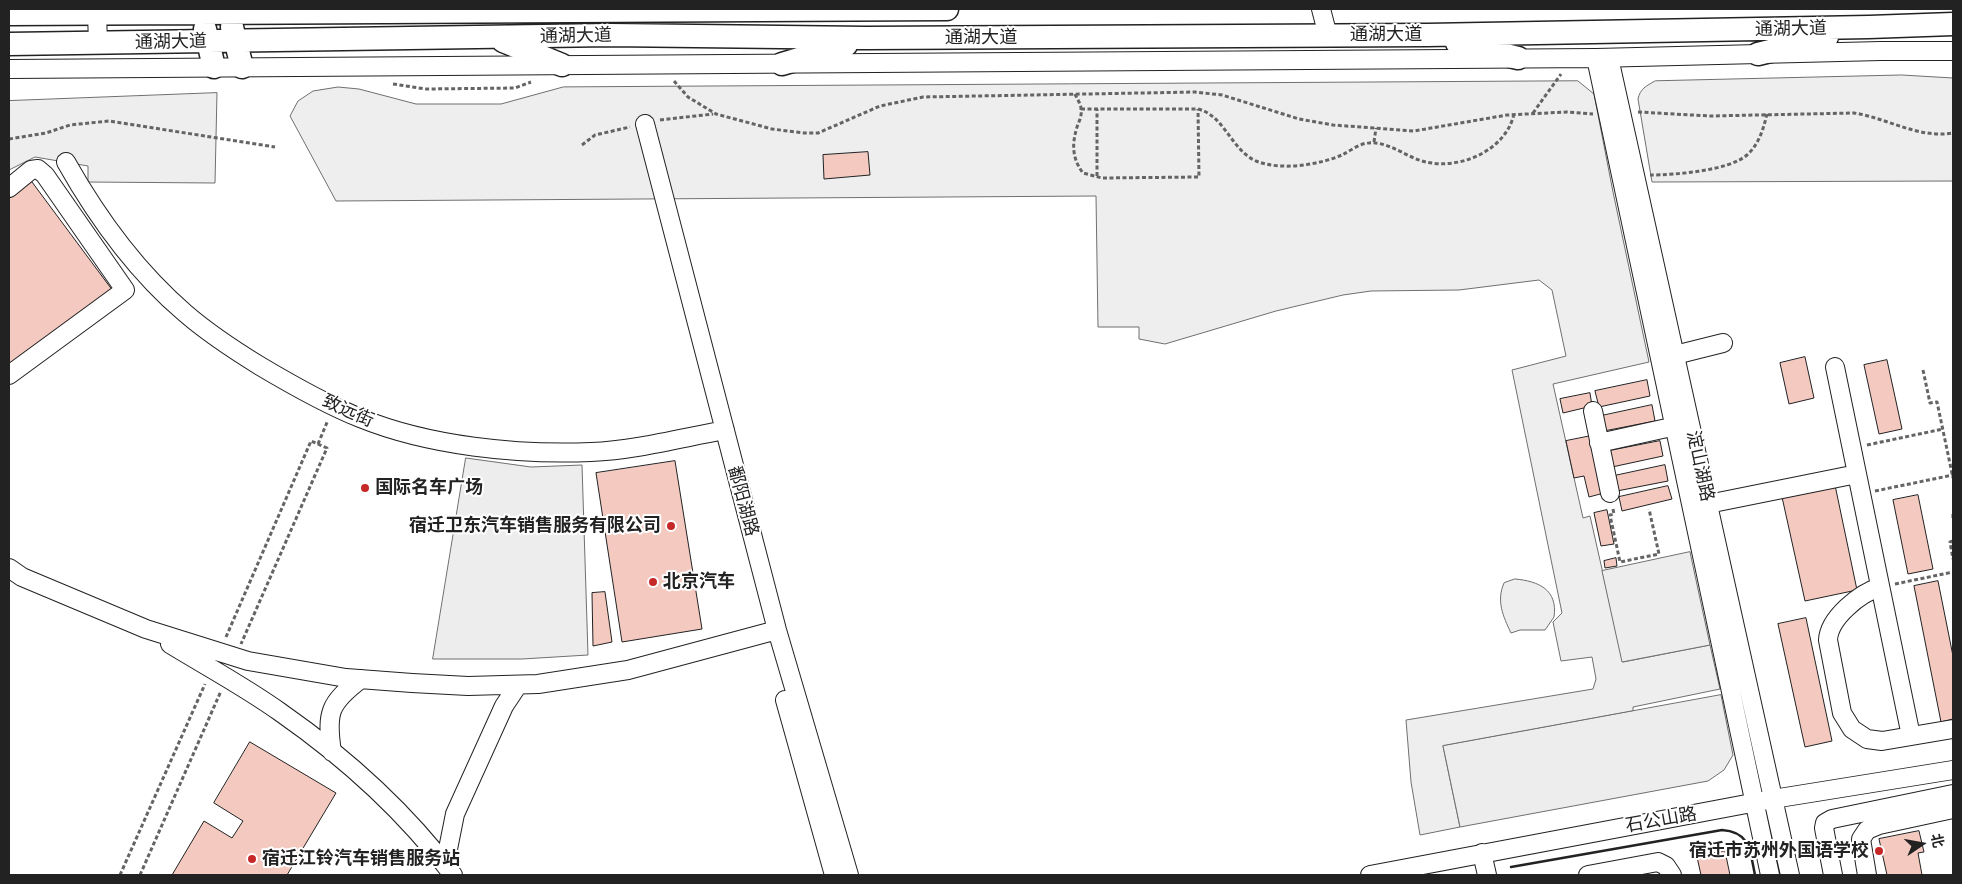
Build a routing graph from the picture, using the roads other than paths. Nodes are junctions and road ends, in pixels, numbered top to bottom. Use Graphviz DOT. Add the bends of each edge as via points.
graph roads {
  1 [pos="947,9"];
  2 [pos="1321,9"];
  3 [pos="200,10"];
  4 [pos="670,10"];
  5 [pos="228,11"];
  6 [pos="390,12"];
  7 [pos="97,13"];
  8 [pos="9,14"];
  9 [pos="1953,24"];
  10 [pos="1908,26"];
  11 [pos="1869,27"];
  12 [pos="1427,35"];
  13 [pos="1328,36"];
  14 [pos="493,37"];
  15 [pos="867,38"];
  16 [pos="1953,38"];
  17 [pos="390,39"];
  18 [pos="236,41"];
  19 [pos="208,42"];
  20 [pos="98,43"];
  21 [pos="9,44"];
  22 [pos="1953,51"];
  23 [pos="1758,54"];
  24 [pos="1518,58"];
  25 [pos="1603,58"];
  26 [pos="782,64"];
  27 [pos="562,65"];
  28 [pos="214,67"];
  29 [pos="242,67"];
  30 [pos="9,69"];
  31 [pos="1615,114"];
  32 [pos="639,125"];
  33 [pos="66,162"];
  34 [pos="9,188"];
  35 [pos="1724,343"];
  36 [pos="1675,354"];
  37 [pos="1835,367"];
  38 [pos="9,375"];
  39 [pos="1593,411"];
  40 [pos="1682,425"];
  41 [pos="719,431"];
  42 [pos="1599,443"];
  43 [pos="1857,474"];
  44 [pos="1610,493"];
  45 [pos="1708,504"];
  46 [pos="13,573"];
  47 [pos="1880,587"];
  48 [pos="146,629"];
  49 [pos="771,632"];
  50 [pos="361,680"];
  51 [pos="518,685"];
  52 [pos="1953,729"];
  53 [pos="1911,736"];
  54 [pos="332,752"];
  55 [pos="1953,770"];
  56 [pos="1953,794"];
  57 [pos="1773,799"];
  58 [pos="1754,803"];
  59 [pos="1953,809"];
  60 [pos="1482,853"];
  61 [pos="449,870"];
  62 [pos="1597,874"];
  63 [pos="834,875"];
  64 [pos="849,875"];
  65 [pos="1370,875"];
  66 [pos="1487,875"];
  67 [pos="1672,875"];
  68 [pos="1770,875"];
  69 [pos="1790,875"];
  70 [pos="1833,875"];
  71 [pos="1867,875"];
  1 -- 4 [label="main road, 通湖大道"];
  2 -- 13 [label="street"];
  3 -- 5 [label="main road, 通湖大道"];
  3 -- 7 [label="main road, 通湖大道"];
  3 -- 19 [label="main road"];
  4 -- 6 [label="main road, 通湖大道"];
  5 -- 6 [label="main road, 通湖大道"];
  5 -- 18 [label="main road"];
  6 -- 17 [label="street"];
  7 -- 8 [label="main road, 通湖大道"];
  7 -- 20 [label="street"];
  9 -- 10 [label="main road, 通湖大道"];
  10 -- 11 [label="main road, 通湖大道"];
  10 -- 16 [label="main road"];
  11 -- 12 [label="main road, 通湖大道"];
  11 -- 23 [label="main road"];
  12 -- 13 [label="main road, 通湖大道"];
  12 -- 24 [label="main road"];
  13 -- 15 [label="main road, 通湖大道"];
  14 -- 15 [label="main road, 通湖大道"];
  14 -- 17 [label="main road, 通湖大道"];
  14 -- 27 [label="main road"];
  15 -- 26 [label="main road"];
  17 -- 18 [label="main road, 通湖大道"];
  18 -- 19 [label="main road, 通湖大道"];
  18 -- 29 [label="main road"];
  19 -- 20 [label="main road, 通湖大道"];
  19 -- 28 [label="main road"];
  20 -- 21 [label="main road, 通湖大道"];
  22 -- 23 [label="street"];
  23 -- 25 [label="street"];
  24 -- 25 [label="street"];
  24 -- 26 [label="street"];
  25 -- 31 [label="street, 淀山湖路"];
  26 -- 27 [label="street"];
  27 -- 29 [label="street"];
  28 -- 29 [label="street"];
  28 -- 30 [label="street"];
  31 -- 36 [label="street, 淀山湖路" via="1636,176"];
  31 -- 40 [label="street, 淀山湖路"];
  32 -- 41 [label="street, 鄱阳湖路"];
  33 -- 41 [label="street, 致远街" via="90,204 117,240 184,313 283,380 360,418 431,439 554,453 636,447"];
  34 -- 38 [label="street" via="31,170 38,169 45,175 125,290"];
  35 -- 36 [label="street"];
  36 -- 40 [label="street, 淀山湖路"];
  37 -- 43 [label="street"];
  39 -- 42 [label="street"];
  40 -- 42 [label="street"];
  40 -- 45 [label="street, 淀山湖路"];
  40 -- 58 [label="street, 淀山湖路"];
  41 -- 49 [label="street, 鄱阳湖路"];
  42 -- 44 [label="street"];
  43 -- 45 [label="street"];
  43 -- 47 [label="street"];
  45 -- 57 [label="street, 淀山湖路"];
  46 -- 48 [label="street"];
  47 -- 53 [label="street"];
  47 -- 53 [label="street" via="1857,599 1828,632 1842,713 1852,729 1867,738 1882,741"];
  48 -- 50 [label="street" via="248,661"];
  48 -- 54 [label="street" via="279,711"];
  49 -- 51 [label="street" via="628,670"];
  49 -- 63 [label="street, 鄱阳湖路"];
  49 -- 64 [label="street, 鄱阳湖路"];
  50 -- 51 [label="street" via="468,686"];
  50 -- 54 [label="street" via="343,692 332,706 328,728"];
  51 -- 61 [label="street" via="504,706 455,814"];
  52 -- 53 [label="street"];
  54 -- 61 [label="street" via="400,811"];
  55 -- 57 [label="street, 石公山路"];
  56 -- 70 [label="street" via="1832,818 1824,828"];
  57 -- 58 [label="street, 石公山路"];
  57 -- 69 [label="street, 淀山湖路"];
  58 -- 60 [label="street, 石公山路"];
  58 -- 68 [label="street, 淀山湖路"];
  59 -- 71 [label="street" via="1868,830 1861,839"];
  60 -- 65 [label="street, 石公山路"];
  60 -- 66 [label="street"];
  62 -- 67 [label="street" via="1658,862 1666,866"];
}
